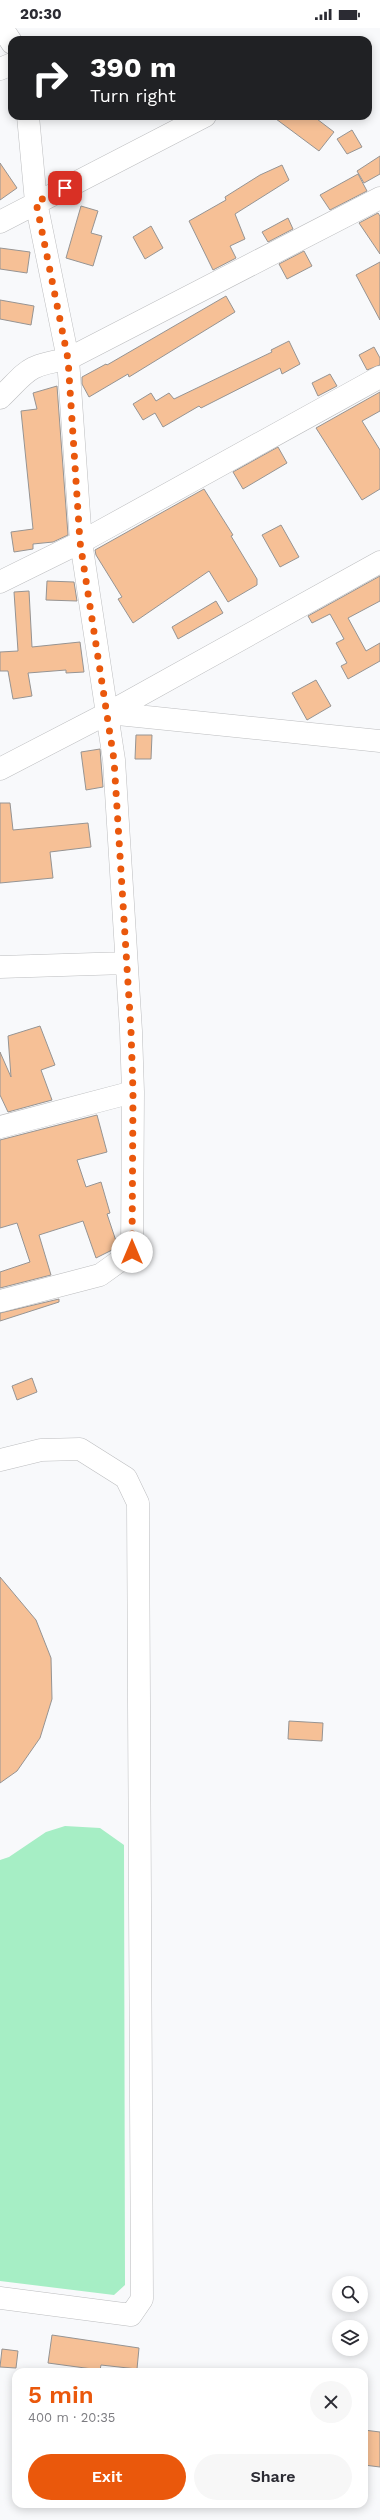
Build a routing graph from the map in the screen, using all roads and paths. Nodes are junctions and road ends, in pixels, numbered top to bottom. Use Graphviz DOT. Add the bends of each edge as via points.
graph roads {
  1 [pos="2,28"];
  2 [pos="8,37"];
  3 [pos="28,120"];
  4 [pos="198,120"];
  5 [pos="380,198"];
  6 [pos="36,202"];
  7 [pos="0,222"];
  8 [pos="68,359"];
  9 [pos="380,378"];
  10 [pos="0,398"];
  11 [pos="80,542"];
  12 [pos="380,562"];
  13 [pos="0,582"];
  14 [pos="108,713"];
  15 [pos="378,740"];
  16 [pos="0,770"];
  17 [pos="126,963"];
  18 [pos="0,967"];
  19 [pos="133,1092"];
  20 [pos="0,1127"];
  21 [pos="0,1301"];
  22 [pos="0,1460"];
  23 [pos="0,2298"];
  1 -- 2 [label="street"];
  3 -- 6 [label="street"];
  4 -- 6 [label="street"];
  5 -- 8 [label="street"];
  6 -- 7 [label="street"];
  6 -- 8 [label="street"];
  8 -- 10 [label="street" via="40,364 28,371"];
  8 -- 11 [label="street"];
  9 -- 11 [label="street"];
  11 -- 13 [label="street"];
  11 -- 14 [label="street"];
  12 -- 14 [label="street"];
  14 -- 15 [label="street"];
  14 -- 16 [label="street"];
  14 -- 17 [label="street" via="114,760"];
  17 -- 18 [label="street"];
  17 -- 19 [label="street"];
  19 -- 20 [label="street"];
  19 -- 21 [label="street" via="132,1252 100,1275"];
  22 -- 23 [label="street" via="41,1450 80,1449 126,1478 138,1503 142,2299 131,2315"];
}
